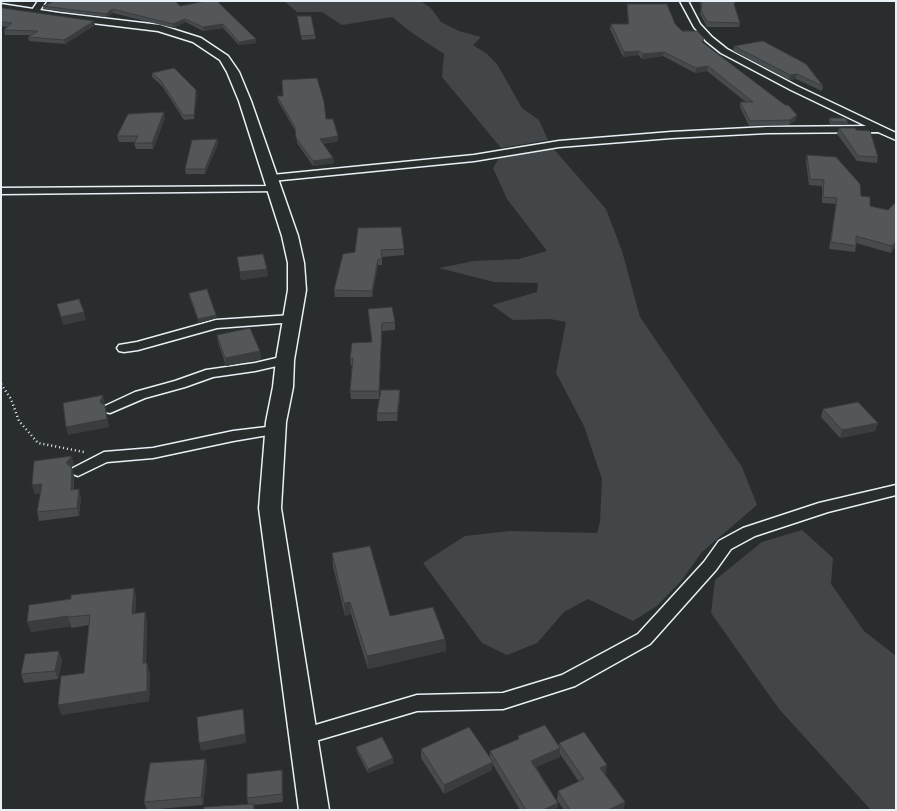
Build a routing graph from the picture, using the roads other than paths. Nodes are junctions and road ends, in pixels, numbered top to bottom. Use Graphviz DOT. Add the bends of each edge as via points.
graph roads {
  1 [pos="684,1"];
  2 [pos="1,7"];
  3 [pos="38,7"];
  4 [pos="880,129"];
  5 [pos="896,137"];
  6 [pos="273,184"];
  7 [pos="1,191"];
  8 [pos="292,319"];
  9 [pos="124,348"];
  10 [pos="285,360"];
  11 [pos="110,410"];
  12 [pos="275,430"];
  13 [pos="78,471"];
  14 [pos="896,490"];
  15 [pos="302,737"];
  16 [pos="314,810"];
  1 -- 4 [label="street" via="697,25 716,46 741,62"];
  2 -- 3 [label="street"];
  3 -- 6 [label="street" via="160,28 197,40 224,58 233,72"];
  4 -- 5 [label="street"];
  4 -- 6 [label="street" via="759,130 559,144 474,158"];
  6 -- 7 [label="street"];
  6 -- 8 [label="street" via="296,263 297,290"];
  8 -- 9 [label="street" via="216,324"];
  8 -- 10 [label="street"];
  10 -- 11 [label="street" via="211,373 140,395"];
  10 -- 12 [label="street"];
  12 -- 13 [label="street" via="140,455 104,457"];
  12 -- 15 [label="street" via="270,508"];
  14 -- 15 [label="street" via="818,509 749,532 725,545 710,566 644,639 568,681 503,701 417,703"];
  15 -- 16 [label="street"];
}
